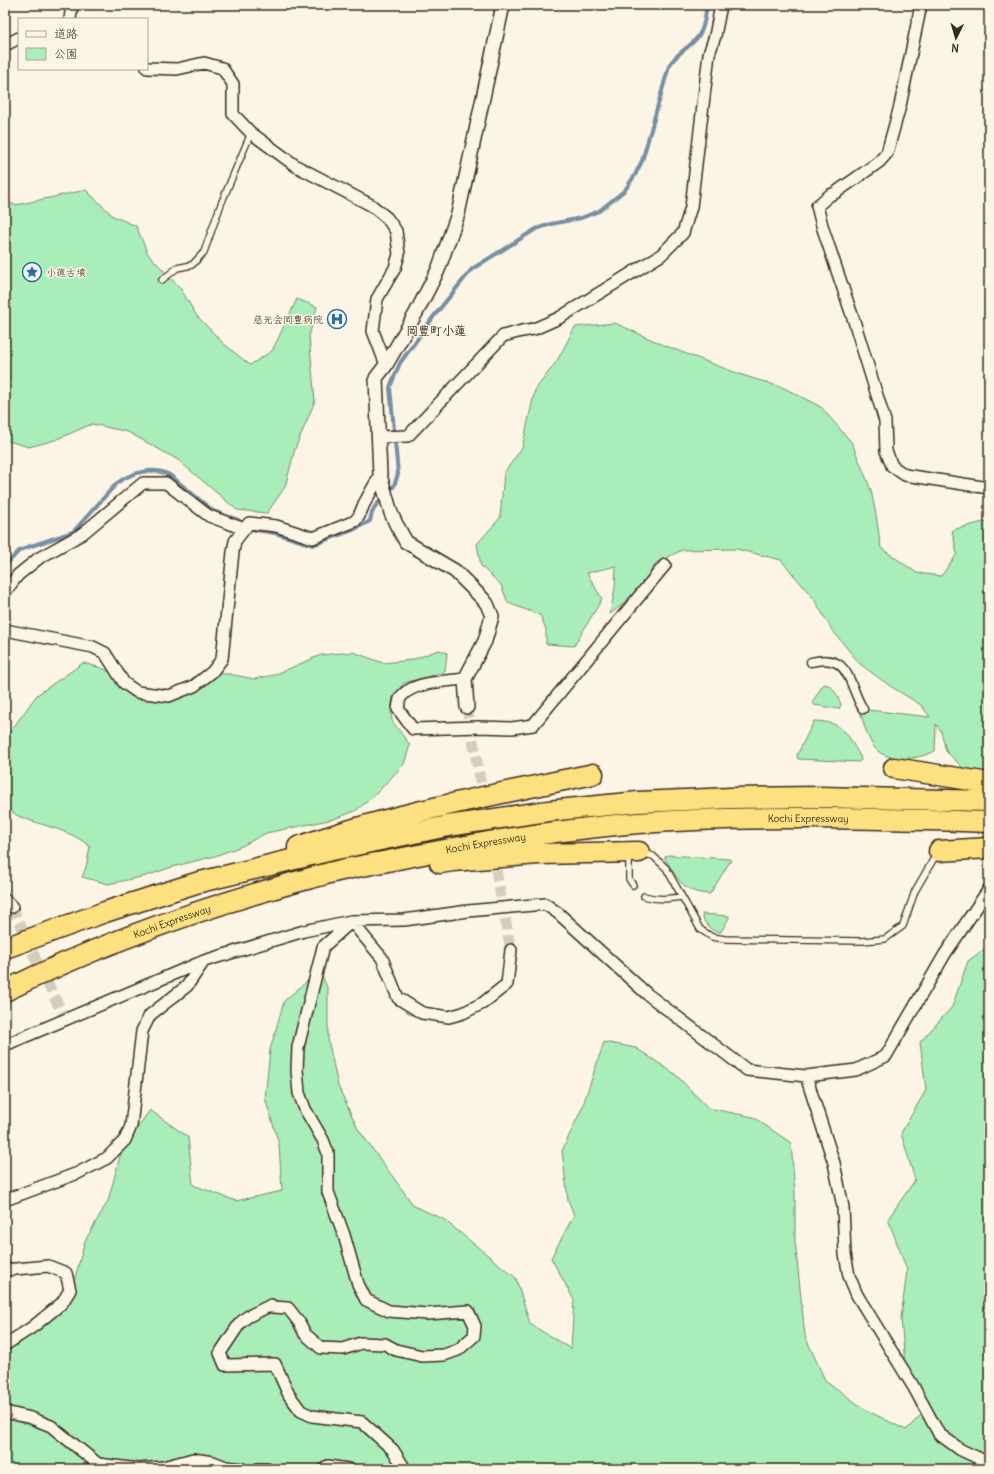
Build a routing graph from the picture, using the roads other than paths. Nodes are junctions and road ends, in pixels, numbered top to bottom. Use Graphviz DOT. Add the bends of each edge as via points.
graph roads {
  1 [pos="72,5"];
  2 [pos="503,5"];
  3 [pos="721,5"];
  4 [pos="921,5"];
  5 [pos="70,18"];
  6 [pos="18,38"];
  7 [pos="5,46"];
  8 [pos="148,68"];
  9 [pos="251,132"];
  10 [pos="162,280"];
  11 [pos="386,365"];
  12 [pos="384,437"];
  13 [pos="382,481"];
  14 [pos="989,488"];
  15 [pos="246,526"];
  16 [pos="665,566"];
  17 [pos="5,592"];
  18 [pos="5,630"];
  19 [pos="811,662"];
  20 [pos="465,679"];
  21 [pos="467,707"];
  22 [pos="863,709"];
  23 [pos="894,768"];
  24 [pos="593,774"];
  25 [pos="989,783"];
  26 [pos="989,801"];
  27 [pos="989,822"];
  28 [pos="989,848"];
  29 [pos="939,851"];
  30 [pos="634,852"];
  31 [pos="196,883"];
  32 [pos="633,885"];
  33 [pos="989,889"];
  34 [pos="644,896"];
  35 [pos="681,897"];
  36 [pos="223,904"];
  37 [pos="351,921"];
  38 [pos="5,948"];
  39 [pos="510,950"];
  40 [pos="204,961"];
  41 [pos="5,991"];
  42 [pos="5,1044"];
  43 [pos="806,1076"];
  44 [pos="5,1200"];
  45 [pos="5,1270"];
  46 [pos="5,1345"];
  47 [pos="5,1412"];
  48 [pos="989,1464"];
  49 [pos="164,1468"];
  50 [pos="242,1469"];
  51 [pos="258,1469"];
  52 [pos="267,1469"];
  53 [pos="324,1469"];
  54 [pos="348,1469"];
  55 [pos="405,1469"];
  1 -- 5 [label="street"];
  2 -- 11 [label="street" via="458,214 438,270"];
  3 -- 12 [label="street" via="709,54 691,207 683,233 661,255 559,318 534,329 503,336 408,436"];
  4 -- 14 [label="street" via="900,106 887,153 879,162 817,206 885,420 886,451 892,466 905,475"];
  6 -- 7 [label="street"];
  8 -- 9 [label="street" via="177,69 204,63 222,68 233,84 233,114"];
  9 -- 10 [label="lane" via="204,252 192,265 177,268"];
  9 -- 11 [label="street" via="296,166 372,205 387,218 396,231 399,254 395,268 377,299 373,331"];
  11 -- 12 [label="street" via="376,378"];
  12 -- 13 [label="street"];
  13 -- 15 [label="street" via="364,504 355,521 313,538 276,526"];
  13 -- 20 [label="street" via="388,504 406,542 455,571 487,604 492,616 485,641"];
  15 -- 17 [label="street" via="209,516 166,483 143,483 82,534 39,558 18,575"];
  15 -- 18 [label="street" via="235,541 233,552 222,659 212,672 194,686 169,696 137,692 124,683 105,653 93,647"];
  16 -- 20 [label="street" via="533,725 512,728 413,729 398,709 401,697 411,688"];
  19 -- 22 [label="street" via="831,661 844,667"];
  20 -- 21 [label="street"];
  23 -- 25 [label="highway"];
  24 -- 31 [label="highway" via="405,814 325,837"];
  26 -- 31 [label="highway" via="820,797 731,798 638,802 548,811 448,826 332,850"];
  27 -- 36 [label="highway, Kochi Expressway" via="731,819 551,832 449,848 335,871"];
  28 -- 29 [label="highway"];
  29 -- 35 [label="lane" via="915,891 902,926 885,939 862,941 712,937 700,929"];
  30 -- 32 [label="lane" via="629,879"];
  30 -- 35 [label="lane" via="653,856 666,868"];
  30 -- 36 [label="highway" via="538,854 453,861"];
  31 -- 38 [label="highway"];
  33 -- 43 [label="street" via="945,954 886,1056 856,1070"];
  34 -- 35 [label="lane" via="663,899"];
  36 -- 41 [label="highway, Kochi Expressway" via="127,937"];
  37 -- 39 [label="street" via="382,958 398,998 422,1013 449,1017 484,1003 507,984"];
  37 -- 40 [label="street" via="304,931"];
  37 -- 43 [label="street" via="404,920 545,904 564,918 647,994 747,1070"];
  37 -- 55 [label="street" via="323,948 298,1047 300,1093 305,1109 328,1153 328,1192 358,1284 366,1300 389,1311 427,1314 468,1311 475,1326 474,1336 458,1350 444,1355 422,1356 396,1350 385,1344 361,1343 343,1349 321,1348 305,1334 288,1308 271,1305 240,1323 220,1353 225,1365 275,1364 289,1395 301,1410 312,1416 362,1422 393,1450"];
  40 -- 42 [label="street" via="64,1017"];
  40 -- 44 [label="street" via="187,986 150,1015 145,1022 132,1126 125,1140 107,1158 78,1173"];
  43 -- 48 [label="street" via="834,1163 843,1207 845,1254 849,1276 857,1295 939,1434 961,1450"];
  45 -- 46 [label="street" via="48,1266 66,1273 70,1290 62,1303"];
  47 -- 49 [label="street" via="51,1426 98,1464 139,1469"];
  49 -- 50 [label="street" via="193,1459"];
  51 -- 52 [label="street"];
  53 -- 54 [label="street" via="328,1466"];
}
